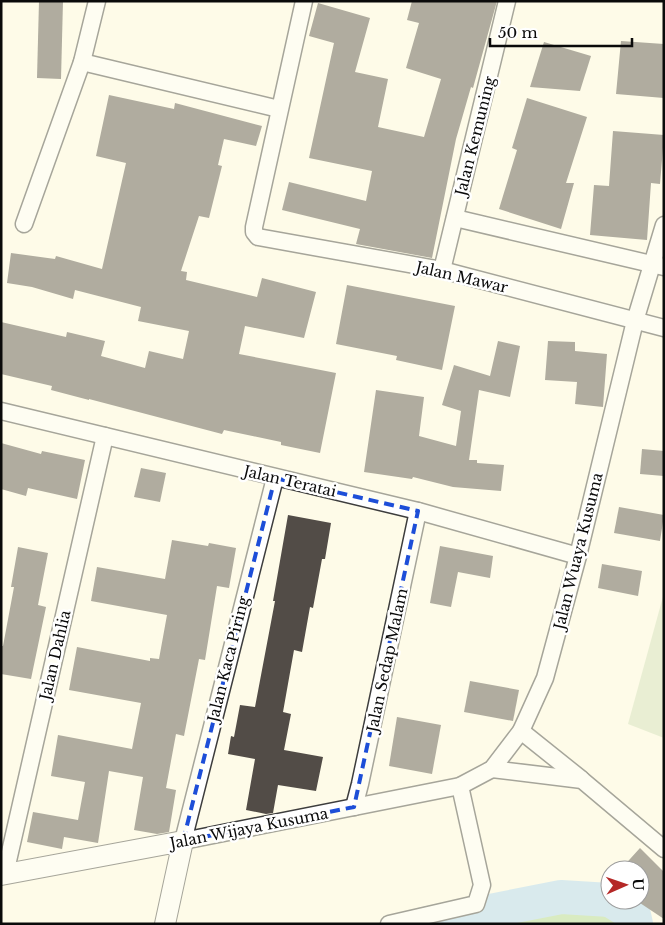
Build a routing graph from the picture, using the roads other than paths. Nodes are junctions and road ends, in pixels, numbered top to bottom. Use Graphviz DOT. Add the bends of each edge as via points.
graph roads {
  1 [pos="97,1"];
  2 [pos="304,1"];
  3 [pos="507,1"];
  4 [pos="82,62"];
  5 [pos="279,109"];
  6 [pos="455,218"];
  7 [pos="24,224"];
  8 [pos="664,225"];
  9 [pos="658,266"];
  10 [pos="442,270"];
  11 [pos="635,321"];
  12 [pos="664,328"];
  13 [pos="1,411"];
  14 [pos="105,436"];
  15 [pos="274,478"];
  16 [pos="418,511"];
  17 [pos="578,556"];
  18 [pos="520,731"];
  19 [pos="492,768"];
  20 [pos="582,780"];
  21 [pos="460,786"];
  22 [pos="354,807"];
  23 [pos="183,841"];
  24 [pos="664,849"];
  25 [pos="3,875"];
  26 [pos="165,924"];
  27 [pos="389,924"];
  1 -- 4 [label="street"];
  2 -- 5 [label="street"];
  3 -- 6 [label="street, Jalan Kemuning"];
  4 -- 5 [label="street"];
  4 -- 7 [label="street"];
  5 -- 10 [label="street, Jalan Mawar" via="254,227 258,237"];
  6 -- 9 [label="street"];
  6 -- 10 [label="street, Jalan Kemuning"];
  8 -- 9 [label="street, Jalan Wuaya Kusuma"];
  9 -- 11 [label="street, Jalan Wuaya Kusuma"];
  10 -- 11 [label="street, Jalan Mawar"];
  11 -- 12 [label="street, Jalan Mawar"];
  11 -- 17 [label="street, Jalan Wuaya Kusuma"];
  13 -- 14 [label="street, Jalan Teratai"];
  14 -- 15 [label="street, Jalan Teratai"];
  14 -- 25 [label="street, Jalan Dahlia"];
  15 -- 16 [label="street, Jalan Teratai"];
  15 -- 23 [label="street, Jalan Kaca Piring"];
  16 -- 17 [label="street, Jalan Teratai"];
  16 -- 22 [label="street, Jalan Sedap Malam"];
  17 -- 18 [label="street, Jalan Wuaya Kusuma" via="545,678"];
  18 -- 19 [label="street, Jalan Wuaya Kusuma"];
  18 -- 20 [label="street"];
  19 -- 20 [label="street"];
  19 -- 21 [label="street, Jalan Wijaya Kusuma"];
  20 -- 24 [label="street"];
  21 -- 22 [label="street, Jalan Wijaya Kusuma"];
  21 -- 27 [label="street" via="482,885 476,904"];
  22 -- 23 [label="street, Jalan Wijaya Kusuma"];
  23 -- 25 [label="street, Jalan Wijaya Kusuma"];
  23 -- 26 [label="street"];
}
